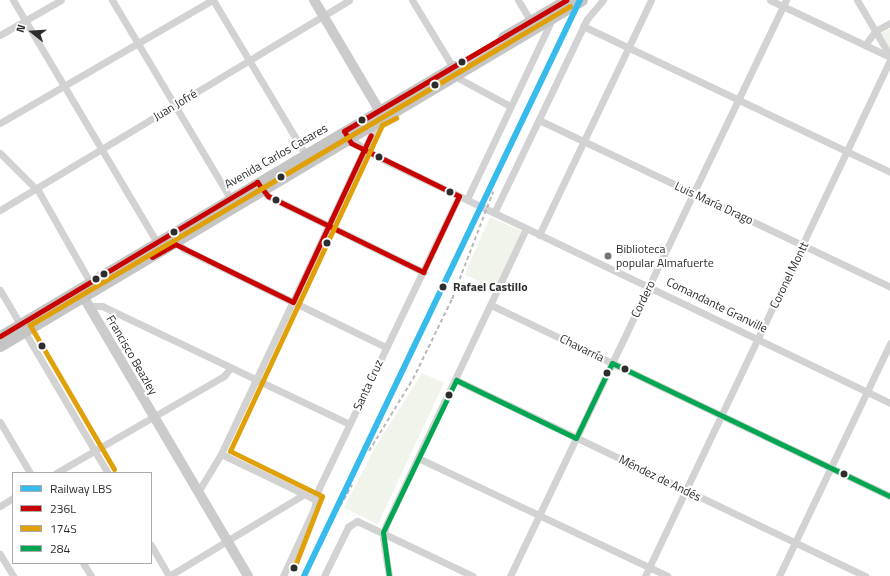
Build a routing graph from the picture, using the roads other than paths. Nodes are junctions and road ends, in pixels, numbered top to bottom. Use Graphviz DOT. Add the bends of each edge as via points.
graph roads {
  1 [pos="13,0"];
  2 [pos="61,0"];
  3 [pos="112,0"];
  4 [pos="213,0"];
  5 [pos="314,0"];
  6 [pos="349,0"];
  7 [pos="412,0"];
  8 [pos="518,0"];
  9 [pos="566,0"];
  10 [pos="582,0"];
  11 [pos="603,0"];
  12 [pos="651,0"];
  13 [pos="770,0"];
  14 [pos="856,0"];
  15 [pos="784,3"];
  16 [pos="552,9"];
  17 [pos="323,16"];
  18 [pos="25,21"];
  19 [pos="890,23"];
  20 [pos="533,24"];
  21 [pos="583,26"];
  22 [pos="875,31"];
  23 [pos="0,35"];
  24 [pos="543,38"];
  25 [pos="140,43"];
  26 [pos="865,45"];
  27 [pos="627,48"];
  28 [pos="890,58"];
  29 [pos="249,59"];
  30 [pos="454,71"];
  31 [pos="66,88"];
  32 [pos="738,100"];
  33 [pos="175,105"];
  34 [pos="510,106"];
  35 [pos="378,115"];
  36 [pos="539,120"];
  37 [pos="0,123"];
  38 [pos="346,134"];
  39 [pos="584,141"];
  40 [pos="101,149"];
  41 [pos="365,150"];
  42 [pos="847,151"];
  43 [pos="0,153"];
  44 [pos="305,154"];
  45 [pos="890,172"];
  46 [pos="259,186"];
  47 [pos="36,188"];
  48 [pos="694,194"];
  49 [pos="230,198"];
  50 [pos="463,198"];
  51 [pos="0,210"];
  52 [pos="494,213"];
  53 [pos="329,226"];
  54 [pos="526,229"];
  55 [pos="539,235"];
  56 [pos="172,239"];
  57 [pos="803,245"];
  58 [pos="160,247"];
  59 [pos="422,272"];
  60 [pos="90,282"];
  61 [pos="649,287"];
  62 [pos="890,287"];
  63 [pos="0,290"];
  64 [pos="86,301"];
  65 [pos="293,302"];
  66 [pos="491,304"];
  67 [pos="22,328"];
  68 [pos="0,336"];
  69 [pos="758,339"];
  70 [pos="890,343"];
  71 [pos="0,346"];
  72 [pos="386,346"];
  73 [pos="612,363"];
  74 [pos="231,367"];
  75 [pos="256,379"];
  76 [pos="456,380"];
  77 [pos="867,392"];
  78 [pos="890,403"];
  79 [pos="722,415"];
  80 [pos="152,416"];
  81 [pos="0,422"];
  82 [pos="349,424"];
  83 [pos="576,438"];
  84 [pos="94,451"];
  85 [pos="221,454"];
  86 [pos="418,458"];
  87 [pos="831,468"];
  88 [pos="29,472"];
  89 [pos="58,472"];
  90 [pos="107,472"];
  91 [pos="685,490"];
  92 [pos="198,492"];
  93 [pos="303,494"];
  94 [pos="890,496"];
  95 [pos="12,499"];
  96 [pos="316,500"];
  97 [pos="0,506"];
  98 [pos="539,515"];
  99 [pos="383,532"];
  100 [pos="227,542"];
  101 [pos="795,543"];
  102 [pos="152,547"];
  103 [pos="0,554"];
  104 [pos="84,564"];
  105 [pos="649,567"];
  106 [pos="13,576"];
  107 [pos="91,576"];
  108 [pos="169,576"];
  109 [pos="248,576"];
  110 [pos="283,576"];
  111 [pos="324,576"];
  112 [pos="389,576"];
  113 [pos="473,576"];
  114 [pos="510,576"];
  115 [pos="645,576"];
  116 [pos="668,576"];
  117 [pos="779,576"];
  118 [pos="865,576"];
  1 -- 18 [label="street"];
  2 -- 18 [label="street"];
  3 -- 25 [label="street"];
  4 -- 25 [label="street"];
  4 -- 29 [label="street"];
  5 -- 17 [label="street"];
  6 -- 17 [label="street, Juan Jofré"];
  7 -- 30 [label="street"];
  8 -- 20 [label="street"];
  9 -- 16 [label="main road, Avenida Carlos Casares"];
  10 -- 16 [label="main road, Avenida Carlos Casares"];
  11 -- 21 [label="street"];
  12 -- 27 [label="street"];
  13 -- 15 [label="street"];
  14 -- 22 [label="street"];
  15 -- 26 [label="street"];
  15 -- 32 [label="street, Cordero"];
  16 -- 20 [label="main road, Avenida Carlos Casares"];
  16 -- 24 [label="street, Santa Cruz"];
  17 -- 29 [label="street, Juan Jofré"];
  17 -- 35 [label="street"];
  18 -- 23 [label="street"];
  18 -- 31 [label="street"];
  19 -- 22 [label="street"];
  20 -- 24 [label="street"];
  20 -- 30 [label="main road, Avenida Carlos Casares"];
  21 -- 27 [label="street"];
  21 -- 36 [label="street"];
  22 -- 26 [label="street"];
  22 -- 28 [label="street"];
  24 -- 34 [label="street, Santa Cruz"];
  25 -- 31 [label="street"];
  25 -- 33 [label="street"];
  26 -- 28 [label="street"];
  27 -- 32 [label="street"];
  27 -- 39 [label="street"];
  28 -- 42 [label="street, Coronel Montt"];
  29 -- 33 [label="street, Juan Jofré"];
  29 -- 44 [label="street"];
  30 -- 34 [label="street"];
  30 -- 35 [label="main road, Avenida Carlos Casares"];
  31 -- 37 [label="street"];
  31 -- 40 [label="street"];
  32 -- 42 [label="street"];
  32 -- 48 [label="street, Cordero"];
  33 -- 40 [label="street, Juan Jofré"];
  33 -- 49 [label="street"];
  34 -- 50 [label="street, Santa Cruz"];
  35 -- 38 [label="main road, Avenida Carlos Casares"];
  35 -- 41 [label="street"];
  36 -- 39 [label="street, Luis María Drago"];
  36 -- 52 [label="street"];
  38 -- 41 [label="street, Comandante Granville"];
  38 -- 44 [label="main road, Avenida Carlos Casares"];
  38 -- 46 [label="main road, Avenida Carlos Casares"];
  39 -- 48 [label="street, Luis María Drago"];
  39 -- 55 [label="street"];
  40 -- 47 [label="street, Juan Jofré"];
  40 -- 58 [label="street"];
  41 -- 50 [label="street, Comandante Granville"];
  41 -- 53 [label="street"];
  42 -- 45 [label="street"];
  42 -- 57 [label="street, Coronel Montt"];
  43 -- 47 [label="street"];
  44 -- 46 [label="main road, Avenida Carlos Casares"];
  46 -- 49 [label="main road, Avenida Carlos Casares"];
  46 -- 53 [label="street"];
  46 -- 56 [label="main road, Avenida Carlos Casares"];
  47 -- 51 [label="street, Juan Jofré"];
  47 -- 60 [label="street"];
  48 -- 57 [label="street, Luis María Drago"];
  48 -- 61 [label="street, Cordero"];
  49 -- 56 [label="main road, Avenida Carlos Casares"];
  50 -- 52 [label="street, Comandante Granville"];
  50 -- 59 [label="street, Santa Cruz"];
  52 -- 54 [label="street, Comandante Granville"];
  53 -- 59 [label="street"];
  53 -- 65 [label="street"];
  54 -- 55 [label="street, Comandante Granville"];
  54 -- 66 [label="street"];
  55 -- 61 [label="street, Comandante Granville"];
  56 -- 58 [label="main road, Avenida Carlos Casares"];
  56 -- 65 [label="street"];
  57 -- 62 [label="street, Luis María Drago"];
  57 -- 69 [label="street, Coronel Montt"];
  58 -- 60 [label="main road, Avenida Carlos Casares"];
  58 -- 64 [label="main road, Avenida Carlos Casares"];
  59 -- 72 [label="street, Santa Cruz"];
  60 -- 64 [label="street"];
  60 -- 67 [label="main road, Avenida Carlos Casares"];
  61 -- 69 [label="street, Comandante Granville"];
  61 -- 73 [label="street, Cordero"];
  63 -- 67 [label="street"];
  64 -- 67 [label="main road, Avenida Carlos Casares"];
  64 -- 74 [label="street" via="102,306"];
  64 -- 80 [label="street, Francisco Beazley"];
  65 -- 72 [label="street"];
  65 -- 75 [label="street"];
  66 -- 73 [label="street, Chavarría"];
  66 -- 76 [label="street"];
  67 -- 68 [label="main road, Avenida Carlos Casares"];
  67 -- 71 [label="main road, Avenida Carlos Casares"];
  67 -- 84 [label="street"];
  69 -- 77 [label="street, Comandante Granville"];
  69 -- 79 [label="street, Coronel Montt"];
  70 -- 77 [label="street"];
  72 -- 82 [label="street, Santa Cruz"];
  73 -- 79 [label="street, Chavarría"];
  73 -- 83 [label="street, Cordero"];
  74 -- 75 [label="street"];
  74 -- 80 [label="street" via="224,376"];
  75 -- 82 [label="street"];
  75 -- 85 [label="street"];
  76 -- 83 [label="street, Méndez de Andés"];
  76 -- 86 [label="street"];
  77 -- 78 [label="street, Comandante Granville"];
  77 -- 87 [label="street"];
  79 -- 87 [label="street, Chavarría"];
  79 -- 91 [label="street, Coronel Montt"];
  80 -- 84 [label="street"];
  80 -- 92 [label="street, Francisco Beazley"];
  81 -- 88 [label="street"];
  82 -- 96 [label="street, Santa Cruz"];
  83 -- 91 [label="street, Méndez de Andés"];
  83 -- 98 [label="street, Cordero"];
  84 -- 89 [label="street"];
  84 -- 90 [label="street"];
  85 -- 92 [label="street"];
  85 -- 93 [label="street"];
  86 -- 98 [label="street"];
  86 -- 99 [label="street"];
  87 -- 94 [label="street, Chavarría"];
  87 -- 101 [label="street"];
  91 -- 101 [label="street, Méndez de Andés"];
  91 -- 105 [label="street, Coronel Montt"];
  92 -- 100 [label="street, Francisco Beazley"];
  93 -- 96 [label="street"];
  93 -- 100 [label="street"];
  95 -- 97 [label="street"];
  96 -- 110 [label="street, Santa Cruz"];
  98 -- 105 [label="street"];
  98 -- 114 [label="street, Cordero"];
  99 -- 111 [label="street" via="361,522 352,523"];
  99 -- 112 [label="street"];
  99 -- 113 [label="street"];
  100 -- 108 [label="street"];
  100 -- 109 [label="street, Francisco Beazley"];
  101 -- 117 [label="street"];
  101 -- 118 [label="street, Méndez de Andés"];
  102 -- 108 [label="street"];
  103 -- 106 [label="street"];
  104 -- 107 [label="street"];
  105 -- 115 [label="street, Coronel Montt"];
  105 -- 116 [label="street"];
}
